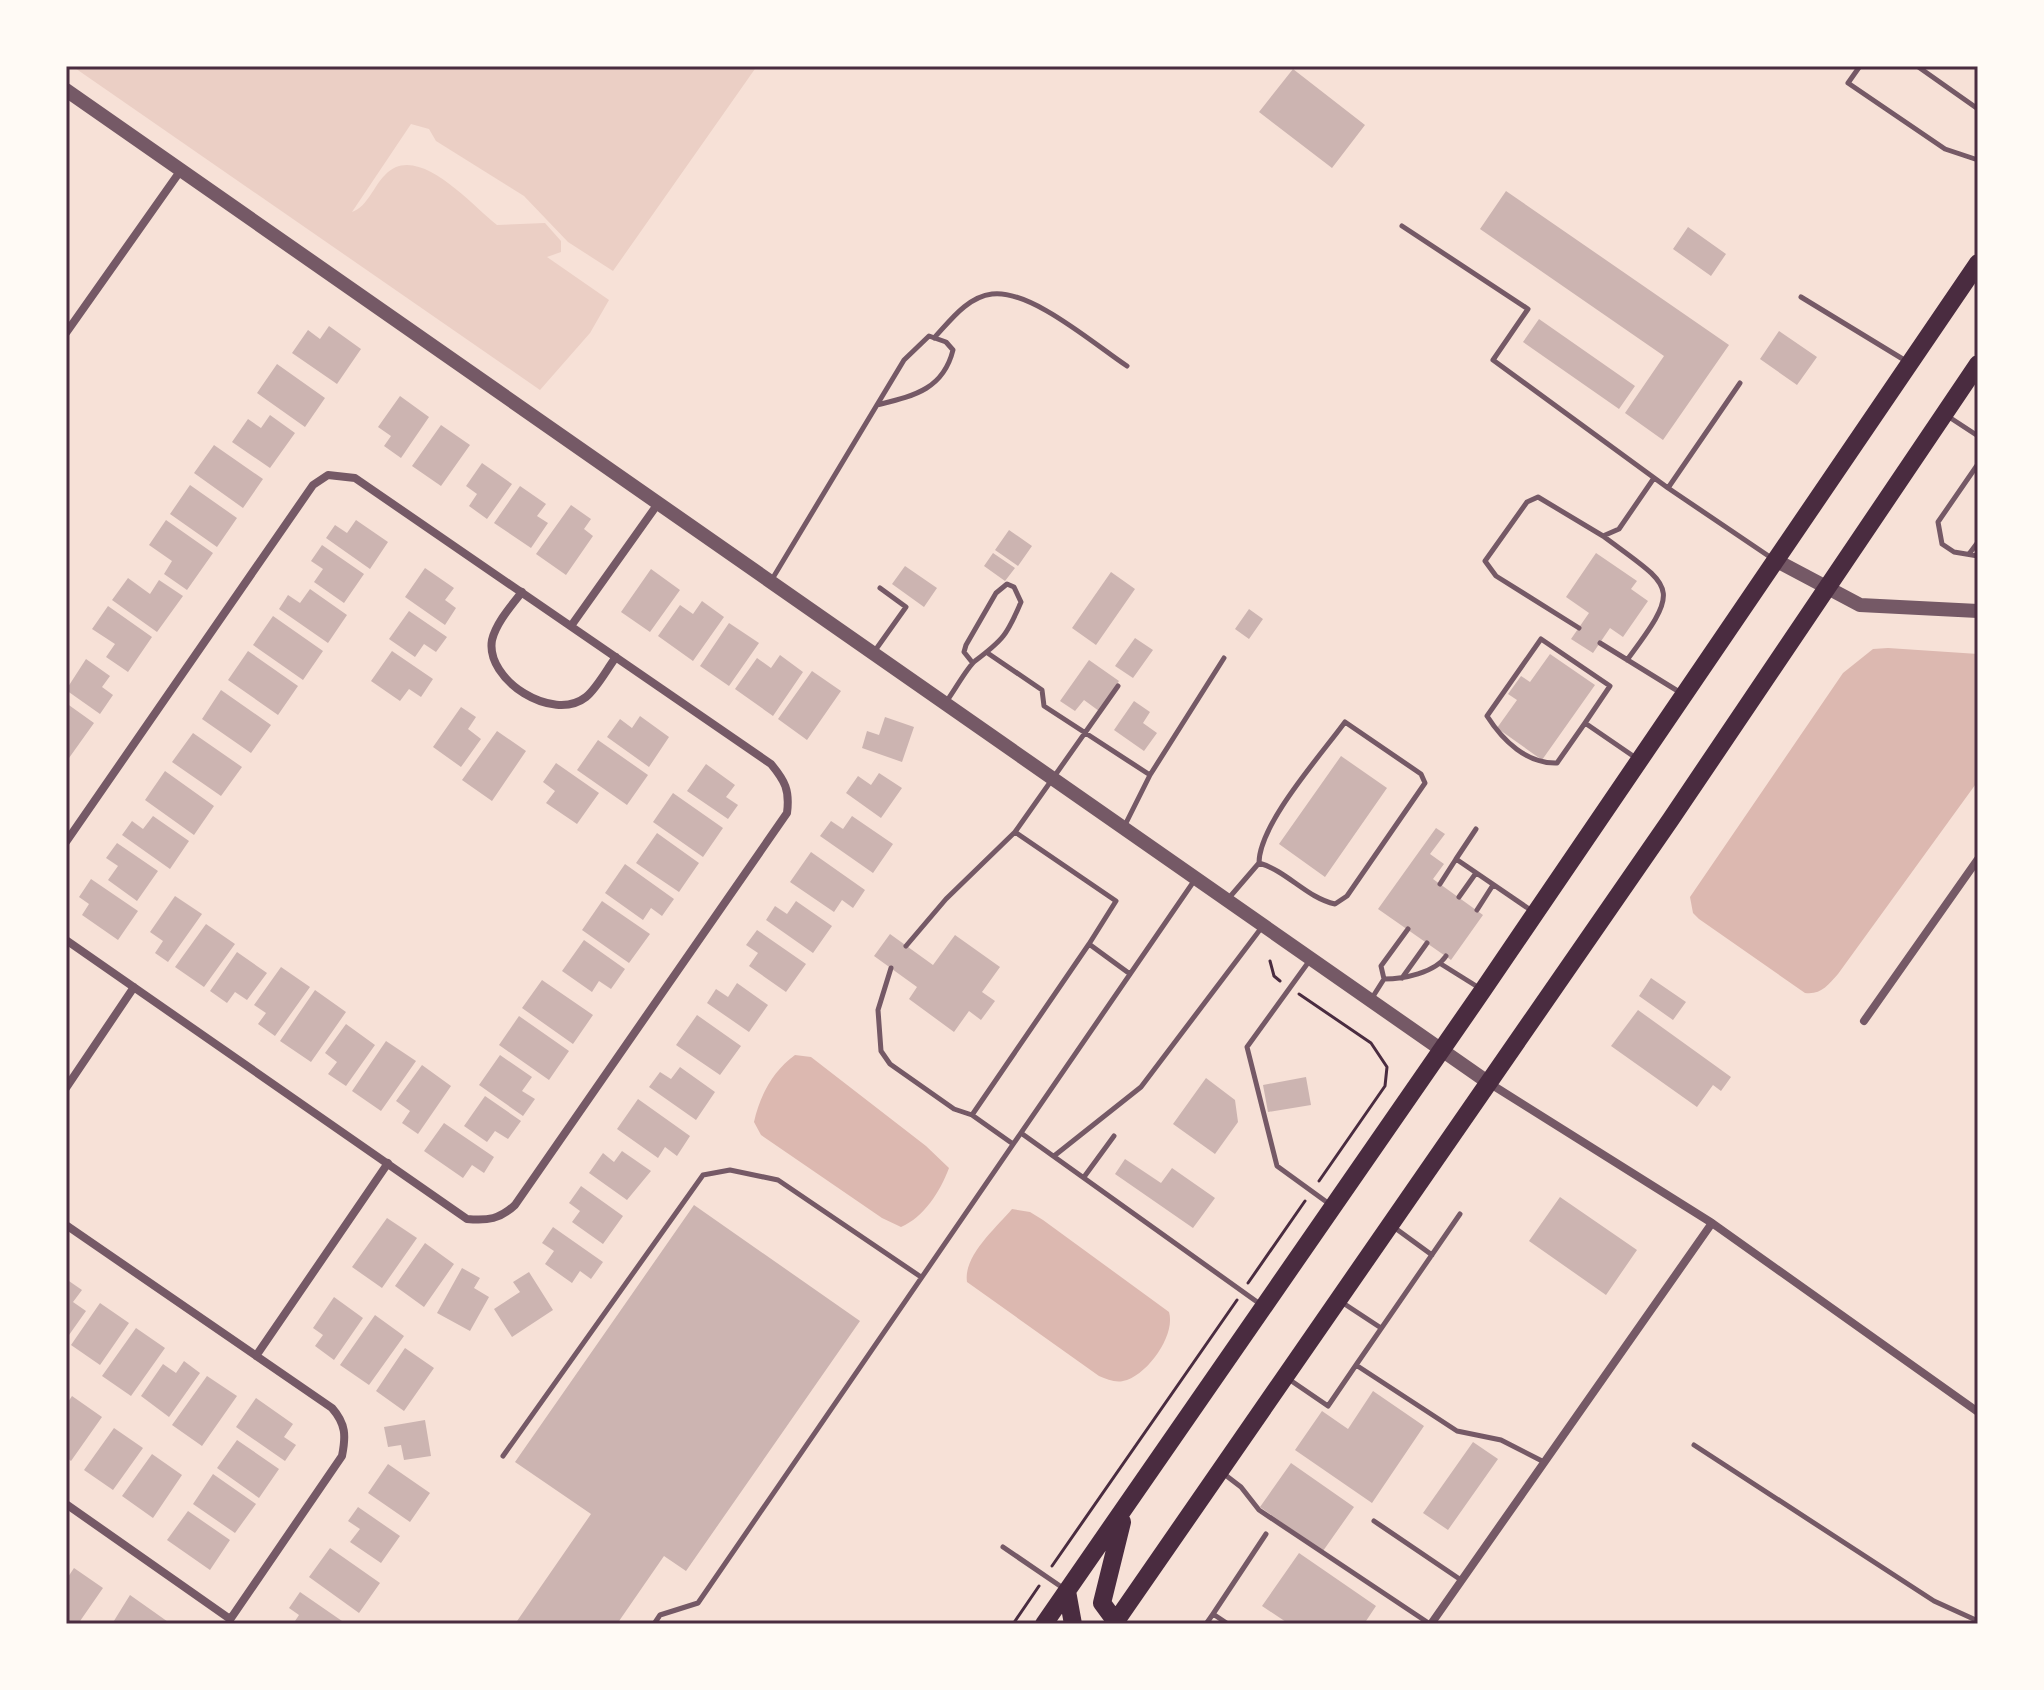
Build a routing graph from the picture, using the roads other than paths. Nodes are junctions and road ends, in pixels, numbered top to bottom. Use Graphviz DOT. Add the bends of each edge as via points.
graph roads {
  1 [pos="1860,66"];
  2 [pos="1917,66"];
  3 [pos="66,90"];
  4 [pos="1978,109"];
  5 [pos="1978,160"];
  6 [pos="181,170"];
  7 [pos="1402,226"];
  8 [pos="1978,263"];
  9 [pos="1801,297"];
  10 [pos="66,332"];
  11 [pos="934,338"];
  12 [pos="1910,363"];
  13 [pos="1978,364"];
  14 [pos="1127,366"];
  15 [pos="1740,383"];
  16 [pos="877,405"];
  17 [pos="1945,414"];
  18 [pos="1978,436"];
  19 [pos="1978,464"];
  20 [pos="1654,478"];
  21 [pos="1668,488"];
  22 [pos="657,505"];
  23 [pos="1603,536"];
  24 [pos="1978,542"];
  25 [pos="1969,554"];
  26 [pos="1978,556"];
  27 [pos="1777,561"];
  28 [pos="770,582"];
  29 [pos="880,588"];
  30 [pos="1827,588"];
  31 [pos="522,592"];
  32 [pos="1978,611"];
  33 [pos="571,626"];
  34 [pos="1579,628"];
  35 [pos="1600,643"];
  36 [pos="874,653"];
  37 [pos="989,654"];
  38 [pos="616,657"];
  39 [pos="1224,658"];
  40 [pos="1627,660"];
  41 [pos="972,662"];
  42 [pos="1118,686"];
  43 [pos="1686,696"];
  44 [pos="945,703"];
  45 [pos="1585,723"];
  46 [pos="1087,733"];
  47 [pos="1641,761"];
  48 [pos="1150,775"];
  49 [pos="1054,779"];
  50 [pos="1123,827"];
  51 [pos="1476,829"];
  52 [pos="1015,832"];
  53 [pos="66,842"];
  54 [pos="1456,859"];
  55 [pos="1978,859"];
  56 [pos="1259,863"];
  57 [pos="1476,873"];
  58 [pos="1196,877"];
  59 [pos="1440,884"];
  60 [pos="1493,885"];
  61 [pos="1459,897"];
  62 [pos="1228,900"];
  63 [pos="1477,910"];
  64 [pos="1536,914"];
  65 [pos="1263,925"];
  66 [pos="1408,929"];
  67 [pos="66,940"];
  68 [pos="1427,943"];
  69 [pos="1089,944"];
  70 [pos="906,946"];
  71 [pos="1446,956"];
  72 [pos="1310,959"];
  73 [pos="1441,964"];
  74 [pos="891,968"];
  75 [pos="1130,974"];
  76 [pos="1384,979"];
  77 [pos="1402,979"];
  78 [pos="134,987"];
  79 [pos="1483,990"];
  80 [pos="1370,1000"];
  81 [pos="1864,1021"];
  82 [pos="1442,1051"];
  83 [pos="1489,1083"];
  84 [pos="66,1088"];
  85 [pos="972,1115"];
  86 [pos="1021,1133"];
  87 [pos="1114,1136"];
  88 [pos="1013,1144"];
  89 [pos="1054,1156"];
  90 [pos="388,1163"];
  91 [pos="1084,1177"];
  92 [pos="1333,1207"];
  93 [pos="1460,1214"];
  94 [pos="1712,1223"];
  95 [pos="66,1225"];
  96 [pos="1390,1225"];
  97 [pos="1432,1255"];
  98 [pos="921,1277"];
  99 [pos="1339,1301"];
  100 [pos="1264,1307"];
  101 [pos="1382,1328"];
  102 [pos="256,1356"];
  103 [pos="1356,1365"];
  104 [pos="1285,1378"];
  105 [pos="1978,1412"];
  106 [pos="1694,1445"];
  107 [pos="503,1456"];
  108 [pos="1545,1462"];
  109 [pos="1221,1471"];
  110 [pos="66,1504"];
  111 [pos="1126,1507"];
  112 [pos="1374,1521"];
  113 [pos="1266,1534"];
  114 [pos="1003,1547"];
  115 [pos="1462,1580"];
  116 [pos="1067,1591"];
  117 [pos="1213,1614"];
  118 [pos="1978,1621"];
  119 [pos="228,1622"];
  120 [pos="1116,1623"];
  121 [pos="654,1624"];
  122 [pos="1044,1624"];
  123 [pos="1073,1624"];
  124 [pos="1206,1624"];
  125 [pos="1228,1624"];
  126 [pos="1431,1624"];
  1 -- 5 [label="lane" via="1848,83 1945,149"];
  2 -- 4 [label="lane"];
  3 -- 6 [label="street"];
  6 -- 10 [label="street"];
  6 -- 22 [label="street"];
  7 -- 20 [label="lane" via="1528,309 1493,360"];
  8 -- 12 [label="highway"];
  9 -- 12 [label="lane"];
  11 -- 14 [label="lane" via="963,306 993,293 1029,301"];
  11 -- 16 [label="lane" via="929,336 904,360"];
  11 -- 16 [label="lane" via="953,350 948,371 917,395"];
  12 -- 27 [label="highway"];
  13 -- 17 [label="highway"];
  15 -- 21 [label="lane"];
  16 -- 28 [label="lane"];
  17 -- 18 [label="lane"];
  17 -- 30 [label="highway"];
  19 -- 25 [label="lane" via="1938,522 1942,544"];
  20 -- 21 [label="lane"];
  20 -- 23 [label="lane" via="1619,529"];
  21 -- 27 [label="lane"];
  22 -- 28 [label="street"];
  22 -- 33 [label="street"];
  23 -- 34 [label="lane" via="1538,497 1527,502 1485,561 1496,576"];
  23 -- 40 [label="lane" via="1654,576 1666,600"];
  24 -- 25 [label="lane"];
  25 -- 26 [label="lane"];
  27 -- 30 [label="street"];
  27 -- 43 [label="highway"];
  28 -- 36 [label="street"];
  29 -- 36 [label="lane" via="906,607"];
  30 -- 32 [label="street" via="1860,605"];
  30 -- 83 [label="highway"];
  31 -- 33 [label="street"];
  31 -- 38 [label="street" via="492,640 493,661 504,677 546,705 564,706 585,698"];
  31 -- 53 [label="street" via="355,478 328,475 313,485"];
  33 -- 38 [label="street"];
  35 -- 40 [label="lane"];
  36 -- 44 [label="street"];
  37 -- 41 [label="lane"];
  37 -- 41 [label="lane" via="1009,630 1021,602 1007,584 996,593 966,645 964,652"];
  37 -- 46 [label="lane" via="1042,690 1044,706"];
  38 -- 90 [label="street" via="771,764 790,794 787,813 505,1215 487,1221 467,1219"];
  39 -- 48 [label="lane"];
  40 -- 43 [label="lane"];
  41 -- 44 [label="lane"];
  42 -- 46 [label="lane"];
  43 -- 47 [label="highway"];
  44 -- 49 [label="street"];
  45 -- 45 [label="lane" via="1610,686 1541,639 1487,716 1499,736 1539,764 1557,763"];
  45 -- 47 [label="lane"];
  46 -- 48 [label="lane"];
  46 -- 49 [label="lane"];
  47 -- 64 [label="highway"];
  48 -- 50 [label="lane"];
  49 -- 50 [label="street"];
  49 -- 52 [label="lane"];
  50 -- 58 [label="street"];
  51 -- 54 [label="lane"];
  52 -- 69 [label="lane" via="1116,901"];
  52 -- 70 [label="lane"];
  54 -- 57 [label="lane"];
  54 -- 59 [label="lane"];
  55 -- 81 [label="street"];
  56 -- 56 [label="lane" via="1335,904 1347,896 1425,783 1421,774 1345,722 1284,807 1259,848"];
  56 -- 62 [label="lane"];
  57 -- 60 [label="lane"];
  57 -- 61 [label="lane"];
  58 -- 62 [label="street"];
  58 -- 75 [label="lane"];
  60 -- 63 [label="lane"];
  60 -- 64 [label="lane"];
  62 -- 65 [label="street"];
  64 -- 79 [label="highway"];
  65 -- 72 [label="street"];
  65 -- 89 [label="lane" via="1141,1087"];
  66 -- 76 [label="lane" via="1381,966"];
  67 -- 78 [label="street"];
  68 -- 77 [label="lane"];
  69 -- 75 [label="lane"];
  69 -- 85 [label="lane"];
  71 -- 73 [label="lane"];
  72 -- 80 [label="street"];
  72 -- 92 [label="lane" via="1247,1047 1277,1166"];
  73 -- 77 [label="lane"];
  73 -- 79 [label="lane"];
  74 -- 85 [label="lane" via="878,1010 881,1051 890,1064 941,1100"];
  75 -- 86 [label="lane"];
  76 -- 77 [label="lane"];
  76 -- 80 [label="lane"];
  78 -- 84 [label="street"];
  78 -- 90 [label="street"];
  79 -- 82 [label="highway"];
  80 -- 82 [label="street"];
  82 -- 83 [label="street"];
  82 -- 92 [label="highway"];
  83 -- 94 [label="street"];
  83 -- 96 [label="highway"];
  85 -- 88 [label="lane"];
  86 -- 88 [label="lane"];
  86 -- 89 [label="lane"];
  87 -- 91 [label="lane"];
  88 -- 98 [label="lane"];
  89 -- 91 [label="lane"];
  90 -- 102 [label="street"];
  91 -- 100 [label="lane"];
  92 -- 100 [label="highway"];
  93 -- 97 [label="lane"];
  94 -- 105 [label="street"];
  94 -- 108 [label="street"];
  95 -- 102 [label="street"];
  96 -- 97 [label="lane"];
  96 -- 99 [label="highway"];
  97 -- 101 [label="lane"];
  98 -- 107 [label="lane" via="778,1180 730,1170 703,1175"];
  98 -- 121 [label="lane" via="698,1603 660,1615"];
  99 -- 101 [label="lane"];
  99 -- 104 [label="highway"];
  100 -- 111 [label="highway"];
  101 -- 103 [label="lane"];
  102 -- 119 [label="street" via="332,1408 343,1420 346,1438 342,1456"];
  103 -- 104 [label="lane" via="1328,1406"];
  103 -- 108 [label="lane" via="1457,1431 1501,1440"];
  104 -- 109 [label="highway"];
  106 -- 118 [label="lane" via="1934,1601"];
  108 -- 115 [label="street"];
  109 -- 120 [label="highway"];
  109 -- 126 [label="lane" via="1259,1510"];
  110 -- 119 [label="street"];
  111 -- 116 [label="highway"];
  111 -- 120 [label="highway" via="1102,1603"];
  112 -- 115 [label="lane"];
  113 -- 117 [label="lane"];
  114 -- 116 [label="lane"];
  115 -- 126 [label="street"];
  116 -- 122 [label="highway"];
  116 -- 123 [label="highway"];
  117 -- 124 [label="lane"];
  117 -- 125 [label="lane"];
}
